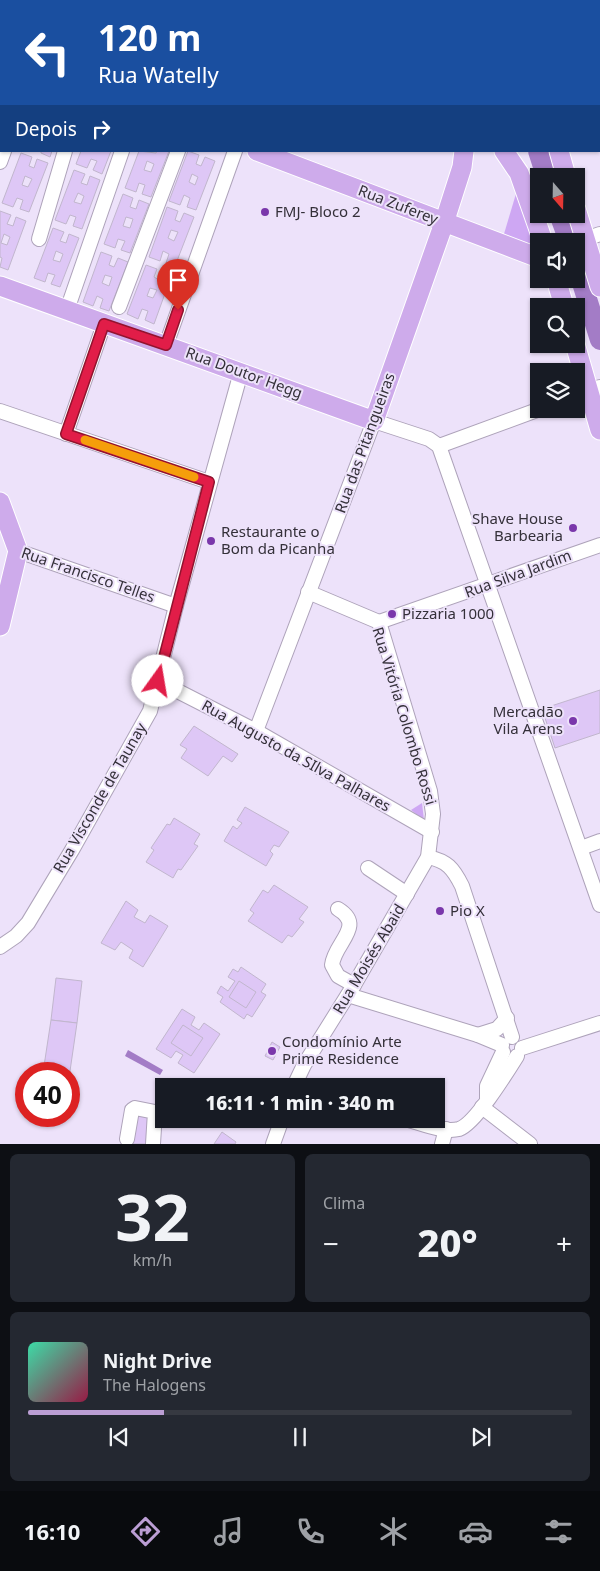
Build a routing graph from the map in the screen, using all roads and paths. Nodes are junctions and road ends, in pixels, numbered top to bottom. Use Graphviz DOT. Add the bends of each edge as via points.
graph roads {
  1 [pos="65,152"];
  2 [pos="122,152"];
  3 [pos="178,152"];
  4 [pos="235,152"];
  5 [pos="261,152"];
  6 [pos="464,152"];
  7 [pos="505,152"];
  8 [pos="559,152"];
  9 [pos="564,168"];
  10 [pos="444,223"];
  11 [pos="584,223"];
  12 [pos="540,233"];
  13 [pos="593,237"];
  14 [pos="39,239"];
  15 [pos="530,255"];
  16 [pos="592,282"];
  17 [pos="0,286"];
  18 [pos="119,307"];
  19 [pos="67,310"];
  20 [pos="104,324"];
  21 [pos="166,345"];
  22 [pos="578,353"];
  23 [pos="241,372"];
  24 [pos="591,390"];
  25 [pos="0,411"];
  26 [pos="530,413"];
  27 [pos="374,421"];
  28 [pos="600,430"];
  29 [pos="66,434"];
  30 [pos="439,446"];
  31 [pos="209,482"];
  32 [pos="0,502"];
  33 [pos="0,544"];
  34 [pos="600,545"];
  35 [pos="18,550"];
  36 [pos="486,586"];
  37 [pos="308,592"];
  38 [pos="176,606"];
  39 [pos="379,622"];
  40 [pos="0,626"];
  41 [pos="158,681"];
  42 [pos="256,731"];
  43 [pos="432,832"];
  44 [pos="600,841"];
  45 [pos="581,848"];
  46 [pos="428,857"];
  47 [pos="368,868"];
  48 [pos="407,894"];
  49 [pos="600,905"];
  50 [pos="338,909"];
  51 [pos="0,947"];
  52 [pos="351,990"];
  53 [pos="507,1018"];
  54 [pos="600,1023"];
  55 [pos="478,1035"];
  56 [pos="505,1044"];
  57 [pos="520,1052"];
  58 [pos="298,1078"];
  59 [pos="484,1103"];
  60 [pos="279,1128"];
  61 [pos="442,1128"];
  62 [pos="446,1129"];
  63 [pos="126,1139"];
  64 [pos="153,1144"];
  65 [pos="273,1144"];
  66 [pos="442,1144"];
  67 [pos="530,1144"];
  1 -- 14 [label="street"];
  2 -- 19 [label="street"];
  3 -- 18 [label="street"];
  4 -- 21 [label="street"];
  5 -- 10 [label="main road, Rua Zuferey"];
  6 -- 10 [label="main road, Rua das Pitangueiras"];
  7 -- 12 [label="main road" via="519,173"];
  8 -- 9 [label="main road"];
  10 -- 15 [label="main road, Rua Zuferey"];
  10 -- 27 [label="main road, Rua das Pitangueiras"];
  11 -- 13 [label="main road"];
  13 -- 16 [label="main road"];
  17 -- 19 [label="main road, Rua Doutor Hegg"];
  19 -- 20 [label="main road, Rua Doutor Hegg"];
  20 -- 21 [label="main road, Rua Doutor Hegg"];
  20 -- 29 [label="street"];
  21 -- 23 [label="main road, Rua Doutor Hegg"];
  22 -- 24 [label="main road"];
  23 -- 27 [label="main road, Rua Doutor Hegg"];
  23 -- 31 [label="street, Rua Visconde de Taunay"];
  24 -- 28 [label="main road"];
  25 -- 29 [label="street"];
  26 -- 30 [label="street"];
  27 -- 30 [label="street" via="429,439"];
  27 -- 37 [label="street, Rua das Pitangueiras"];
  29 -- 31 [label="street"];
  30 -- 36 [label="street"];
  31 -- 38 [label="street, Rua Visconde de Taunay"];
  32 -- 35 [label="main road"];
  33 -- 35 [label="main road, Rua Francisco Telles"];
  34 -- 36 [label="street, Rua Silva Jardim"];
  35 -- 38 [label="street, Rua Francisco Telles"];
  35 -- 40 [label="main road"];
  36 -- 39 [label="street, Rua Silva Jardim"];
  36 -- 45 [label="street"];
  37 -- 39 [label="street, Rua Vitória Colombo Rossi"];
  37 -- 42 [label="street, Rua das Pitangueiras"];
  38 -- 41 [label="street, Rua Visconde de Taunay"];
  39 -- 43 [label="street, Rua Vitória Colombo Rossi" via="430,791"];
  41 -- 42 [label="street, Rua Augusto da SIlva Palhares"];
  41 -- 51 [label="street, Rua Visconde de Taunay" via="150,711 72,850 28,923"];
  42 -- 43 [label="street, Rua Augusto da SIlva Palhares"];
  43 -- 46 [label="street, Rua Vitória Colombo Rossi"];
  44 -- 45 [label="street"];
  45 -- 49 [label="street"];
  46 -- 48 [label="street, Rua Moisés Abaid"];
  46 -- 53 [label="street" via="443,860 453,868 462,886"];
  47 -- 48 [label="street"];
  48 -- 52 [label="street, Rua Moisés Abaid"];
  50 -- 52 [label="street" via="350,921 332,965"];
  52 -- 55 [label="street"];
  52 -- 58 [label="street, Rua Moisés Abaid"];
  53 -- 55 [label="street" via="497,1029"];
  53 -- 56 [label="street"];
  54 -- 57 [label="street"];
  55 -- 56 [label="street"];
  56 -- 57 [label="street" via="521,1042"];
  56 -- 59 [label="street" via="487,1086"];
  57 -- 59 [label="street"];
  59 -- 62 [label="street" via="470,1123 459,1129"];
  59 -- 67 [label="street"];
  60 -- 65 [label="street"];
  61 -- 62 [label="street"];
  62 -- 66 [label="street"];
  63 -- 64 [label="street" via="132,1110 148,1110 155,1112 156,1118"];
}
